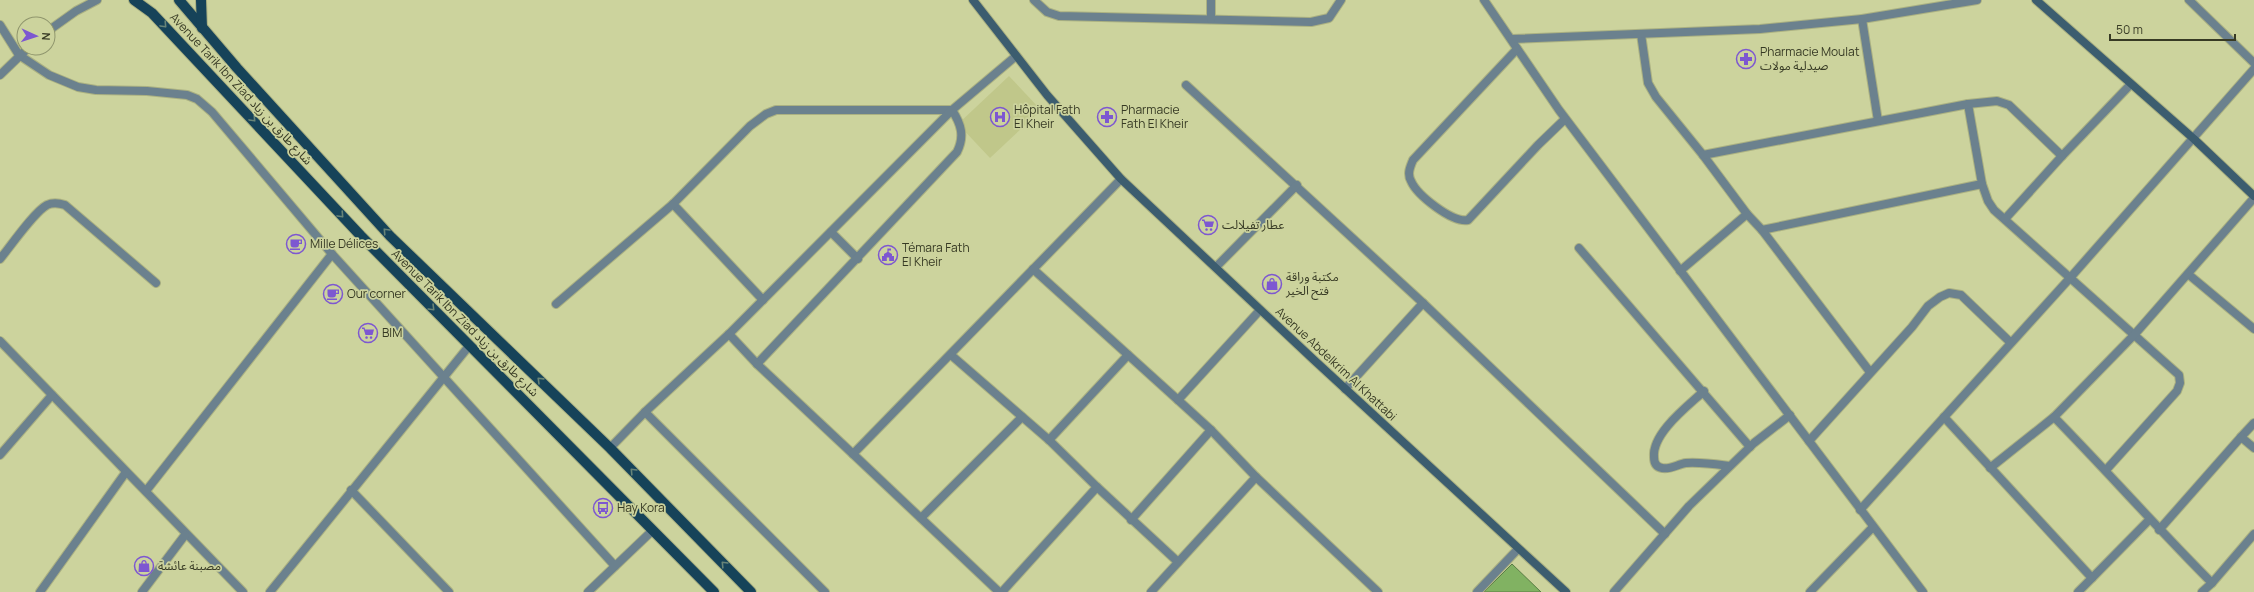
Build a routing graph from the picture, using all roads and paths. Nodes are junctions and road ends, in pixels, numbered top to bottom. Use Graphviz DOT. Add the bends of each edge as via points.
graph roads {
  1 [pos="97,0"];
  2 [pos="134,0"];
  3 [pos="179,0"];
  4 [pos="201,0"];
  5 [pos="973,0"];
  6 [pos="1034,0"];
  7 [pos="1211,0"];
  8 [pos="1341,0"];
  9 [pos="1484,0"];
  10 [pos="1977,0"];
  11 [pos="2036,0"];
  12 [pos="2189,0"];
  13 [pos="1862,18"];
  14 [pos="1211,19"];
  15 [pos="0,25"];
  16 [pos="56,25"];
  17 [pos="202,28"];
  18 [pos="1641,34"];
  19 [pos="1512,39"];
  20 [pos="1517,49"];
  21 [pos="16,50"];
  22 [pos="18,56"];
  23 [pos="20,56"];
  24 [pos="1016,56"];
  25 [pos="2254,63"];
  26 [pos="2254,69"];
  27 [pos="0,75"];
  28 [pos="1186,85"];
  29 [pos="2130,85"];
  30 [pos="1968,104"];
  31 [pos="952,110"];
  32 [pos="1565,119"];
  33 [pos="1878,121"];
  34 [pos="2194,139"];
  35 [pos="1703,155"];
  36 [pos="2062,156"];
  37 [pos="1121,179"];
  38 [pos="1982,184"];
  39 [pos="1297,185"];
  40 [pos="2254,197"];
  41 [pos="673,204"];
  42 [pos="1747,214"];
  43 [pos="2005,219"];
  44 [pos="1762,230"];
  45 [pos="831,232"];
  46 [pos="1579,248"];
  47 [pos="332,254"];
  48 [pos="858,258"];
  49 [pos="0,259"];
  50 [pos="1216,267"];
  51 [pos="1033,269"];
  52 [pos="1680,271"];
  53 [pos="2188,274"];
  54 [pos="2070,278"];
  55 [pos="156,283"];
  56 [pos="763,300"];
  57 [pos="1423,303"];
  58 [pos="556,304"];
  59 [pos="1260,310"];
  60 [pos="2254,329"];
  61 [pos="729,334"];
  62 [pos="2136,334"];
  63 [pos="0,341"];
  64 [pos="2010,342"];
  65 [pos="469,346"];
  66 [pos="951,355"];
  67 [pos="1128,355"];
  68 [pos="757,364"];
  69 [pos="1870,372"];
  70 [pos="442,378"];
  71 [pos="1346,389"];
  72 [pos="1704,391"];
  73 [pos="52,395"];
  74 [pos="1178,400"];
  75 [pos="645,412"];
  76 [pos="1790,415"];
  77 [pos="1022,417"];
  78 [pos="1944,417"];
  79 [pos="2054,417"];
  80 [pos="2254,423"];
  81 [pos="1212,430"];
  82 [pos="2241,437"];
  83 [pos="1049,440"];
  84 [pos="1809,441"];
  85 [pos="1750,447"];
  86 [pos="610,448"];
  87 [pos="2254,448"];
  88 [pos="853,454"];
  89 [pos="0,455"];
  90 [pos="1729,466"];
  91 [pos="1990,468"];
  92 [pos="2106,470"];
  93 [pos="126,472"];
  94 [pos="1256,477"];
  95 [pos="1097,487"];
  96 [pos="350,490"];
  97 [pos="146,491"];
  98 [pos="1860,510"];
  99 [pos="921,518"];
  100 [pos="1131,520"];
  101 [pos="2149,520"];
  102 [pos="1873,527"];
  103 [pos="653,530"];
  104 [pos="2159,530"];
  105 [pos="1665,534"];
  106 [pos="2254,534"];
  107 [pos="185,535"];
  108 [pos="1518,549"];
  109 [pos="1178,562"];
  110 [pos="615,566"];
  111 [pos="2092,578"];
  112 [pos="2212,583"];
  113 [pos="40,592"];
  114 [pos="142,592"];
  115 [pos="243,592"];
  116 [pos="270,592"];
  117 [pos="449,592"];
  118 [pos="588,592"];
  119 [pos="714,592"];
  120 [pos="751,592"];
  121 [pos="825,592"];
  122 [pos="1000,592"];
  123 [pos="1151,592"];
  124 [pos="1378,592"];
  125 [pos="1477,592"];
  126 [pos="1566,592"];
  127 [pos="1614,592"];
  128 [pos="1810,592"];
  129 [pos="1923,592"];
  130 [pos="2078,592"];
  131 [pos="2202,592"];
  1 -- 16 [label="street"];
  2 -- 65 [label="main road, Avenue Tarik Ibn Ziad شارع طارق بن زياد, one-way" via="152,13 360,236"];
  3 -- 17 [label="main road, Avenue Tarik Ibn Ziad شارع طارق بن زياد"];
  4 -- 17 [label="main road"];
  5 -- 24 [label="main road, Avenue Abdelkrim Al Khattabi"];
  6 -- 14 [label="street" via="1047,12 1059,16"];
  7 -- 14 [label="street"];
  8 -- 14 [label="street" via="1329,18 1311,22"];
  9 -- 19 [label="street"];
  10 -- 13 [label="street"];
  11 -- 29 [label="main road"];
  12 -- 25 [label="street"];
  13 -- 18 [label="street" via="1723,31"];
  13 -- 33 [label="street"];
  15 -- 21 [label="street"];
  86 -- 17 [label="main road, Avenue Tarik Ibn Ziad شارع طارق بن زياد, one-way" via="390,236"];
  18 -- 19 [label="street"];
  18 -- 35 [label="street" via="1648,83 1656,97"];
  19 -- 20 [label="street"];
  20 -- 32 [label="street"];
  20 -- 32 [label="street" via="1413,160 1409,171 1411,181 1444,214 1455,220 1468,220"];
  22 -- 27 [label="street"];
  23 -- 47 [label="street" via="49,75 78,87 175,93 197,99 212,112"];
  24 -- 31 [label="street"];
  24 -- 37 [label="main road, Avenue Abdelkrim Al Khattabi"];
  26 -- 34 [label="street"];
  28 -- 39 [label="street"];
  29 -- 34 [label="main road"];
  29 -- 36 [label="street"];
  30 -- 33 [label="street"];
  30 -- 36 [label="street" via="1997,101 2009,105"];
  30 -- 38 [label="street"];
  31 -- 41 [label="street" via="776,110 750,126"];
  31 -- 45 [label="street"];
  31 -- 48 [label="street" via="961,126 961,144 957,152"];
  32 -- 52 [label="street"];
  33 -- 35 [label="street"];
  34 -- 40 [label="main road"];
  34 -- 54 [label="street"];
  35 -- 42 [label="street"];
  36 -- 43 [label="street"];
  37 -- 50 [label="main road, Avenue Abdelkrim Al Khattabi"];
  37 -- 51 [label="street"];
  38 -- 43 [label="street" via="1988,201"];
  38 -- 44 [label="street"];
  39 -- 50 [label="street"];
  39 -- 57 [label="street"];
  40 -- 53 [label="street"];
  41 -- 56 [label="street"];
  41 -- 58 [label="street"];
  42 -- 44 [label="street"];
  42 -- 52 [label="street"];
  43 -- 54 [label="street"];
  44 -- 69 [label="street"];
  45 -- 48 [label="street"];
  45 -- 56 [label="street"];
  46 -- 72 [label="street"];
  47 -- 70 [label="street"];
  47 -- 97 [label="street"];
  48 -- 68 [label="street"];
  49 -- 55 [label="street" via="38,212 47,205 60,203"];
  50 -- 59 [label="main road, Avenue Abdelkrim Al Khattabi"];
  51 -- 66 [label="street"];
  51 -- 67 [label="street"];
  52 -- 76 [label="street"];
  53 -- 60 [label="street"];
  53 -- 62 [label="street"];
  54 -- 62 [label="street"];
  54 -- 64 [label="street"];
  56 -- 61 [label="street"];
  57 -- 71 [label="street"];
  57 -- 105 [label="street"];
  59 -- 71 [label="main road, Avenue Abdelkrim Al Khattabi"];
  59 -- 74 [label="street"];
  61 -- 68 [label="street"];
  61 -- 75 [label="street"];
  62 -- 79 [label="street"];
  62 -- 92 [label="street" via="2170,364 2179,375 2180,383 2177,391"];
  63 -- 73 [label="street"];
  64 -- 69 [label="street" via="1960,295 1949,293 1940,296 1928,306"];
  64 -- 78 [label="street"];
  65 -- 70 [label="street"];
  65 -- 103 [label="main road, Avenue Tarik Ibn Ziad شارع طارق بن زياد"];
  66 -- 77 [label="street"];
  66 -- 88 [label="street"];
  67 -- 74 [label="street"];
  67 -- 83 [label="street"];
  68 -- 88 [label="street"];
  69 -- 84 [label="street"];
  70 -- 96 [label="street"];
  70 -- 110 [label="street"];
  71 -- 108 [label="main road, Avenue Abdelkrim Al Khattabi"];
  72 -- 85 [label="street"];
  72 -- 90 [label="street" via="1668,426 1658,440 1654,463 1664,469 1697,462"];
  73 -- 89 [label="street"];
  73 -- 93 [label="street"];
  74 -- 81 [label="street"];
  75 -- 86 [label="street"];
  75 -- 121 [label="street"];
  76 -- 84 [label="street"];
  76 -- 85 [label="street"];
  77 -- 83 [label="street"];
  77 -- 99 [label="street"];
  78 -- 91 [label="street"];
  78 -- 98 [label="street"];
  79 -- 91 [label="street"];
  79 -- 92 [label="street"];
  80 -- 82 [label="street"];
  81 -- 94 [label="street"];
  81 -- 100 [label="street"];
  82 -- 87 [label="street"];
  82 -- 104 [label="street"];
  83 -- 95 [label="street"];
  84 -- 98 [label="street"];
  85 -- 90 [label="street"];
  120 -- 86 [label="main road, Avenue Tarik Ibn Ziad شارع طارق بن زياد, one-way"];
  88 -- 99 [label="street"];
  90 -- 105 [label="street"];
  91 -- 111 [label="street"];
  92 -- 101 [label="street"];
  93 -- 97 [label="street"];
  93 -- 113 [label="street"];
  94 -- 109 [label="street"];
  94 -- 124 [label="street"];
  95 -- 100 [label="street"];
  95 -- 122 [label="street"];
  96 -- 116 [label="street"];
  96 -- 117 [label="street"];
  97 -- 107 [label="street"];
  98 -- 102 [label="street"];
  99 -- 122 [label="street"];
  100 -- 109 [label="street"];
  101 -- 104 [label="street"];
  101 -- 111 [label="street"];
  102 -- 128 [label="street"];
  102 -- 129 [label="street"];
  103 -- 110 [label="street"];
  103 -- 119 [label="main road, Avenue Tarik Ibn Ziad شارع طارق بن زياد"];
  104 -- 112 [label="street"];
  105 -- 127 [label="street"];
  106 -- 112 [label="street"];
  107 -- 114 [label="street"];
  107 -- 115 [label="street"];
  108 -- 125 [label="street"];
  108 -- 126 [label="main road, Avenue Abdelkrim Al Khattabi"];
  109 -- 123 [label="street"];
  110 -- 118 [label="street"];
  111 -- 130 [label="street"];
  112 -- 131 [label="street"];
}
